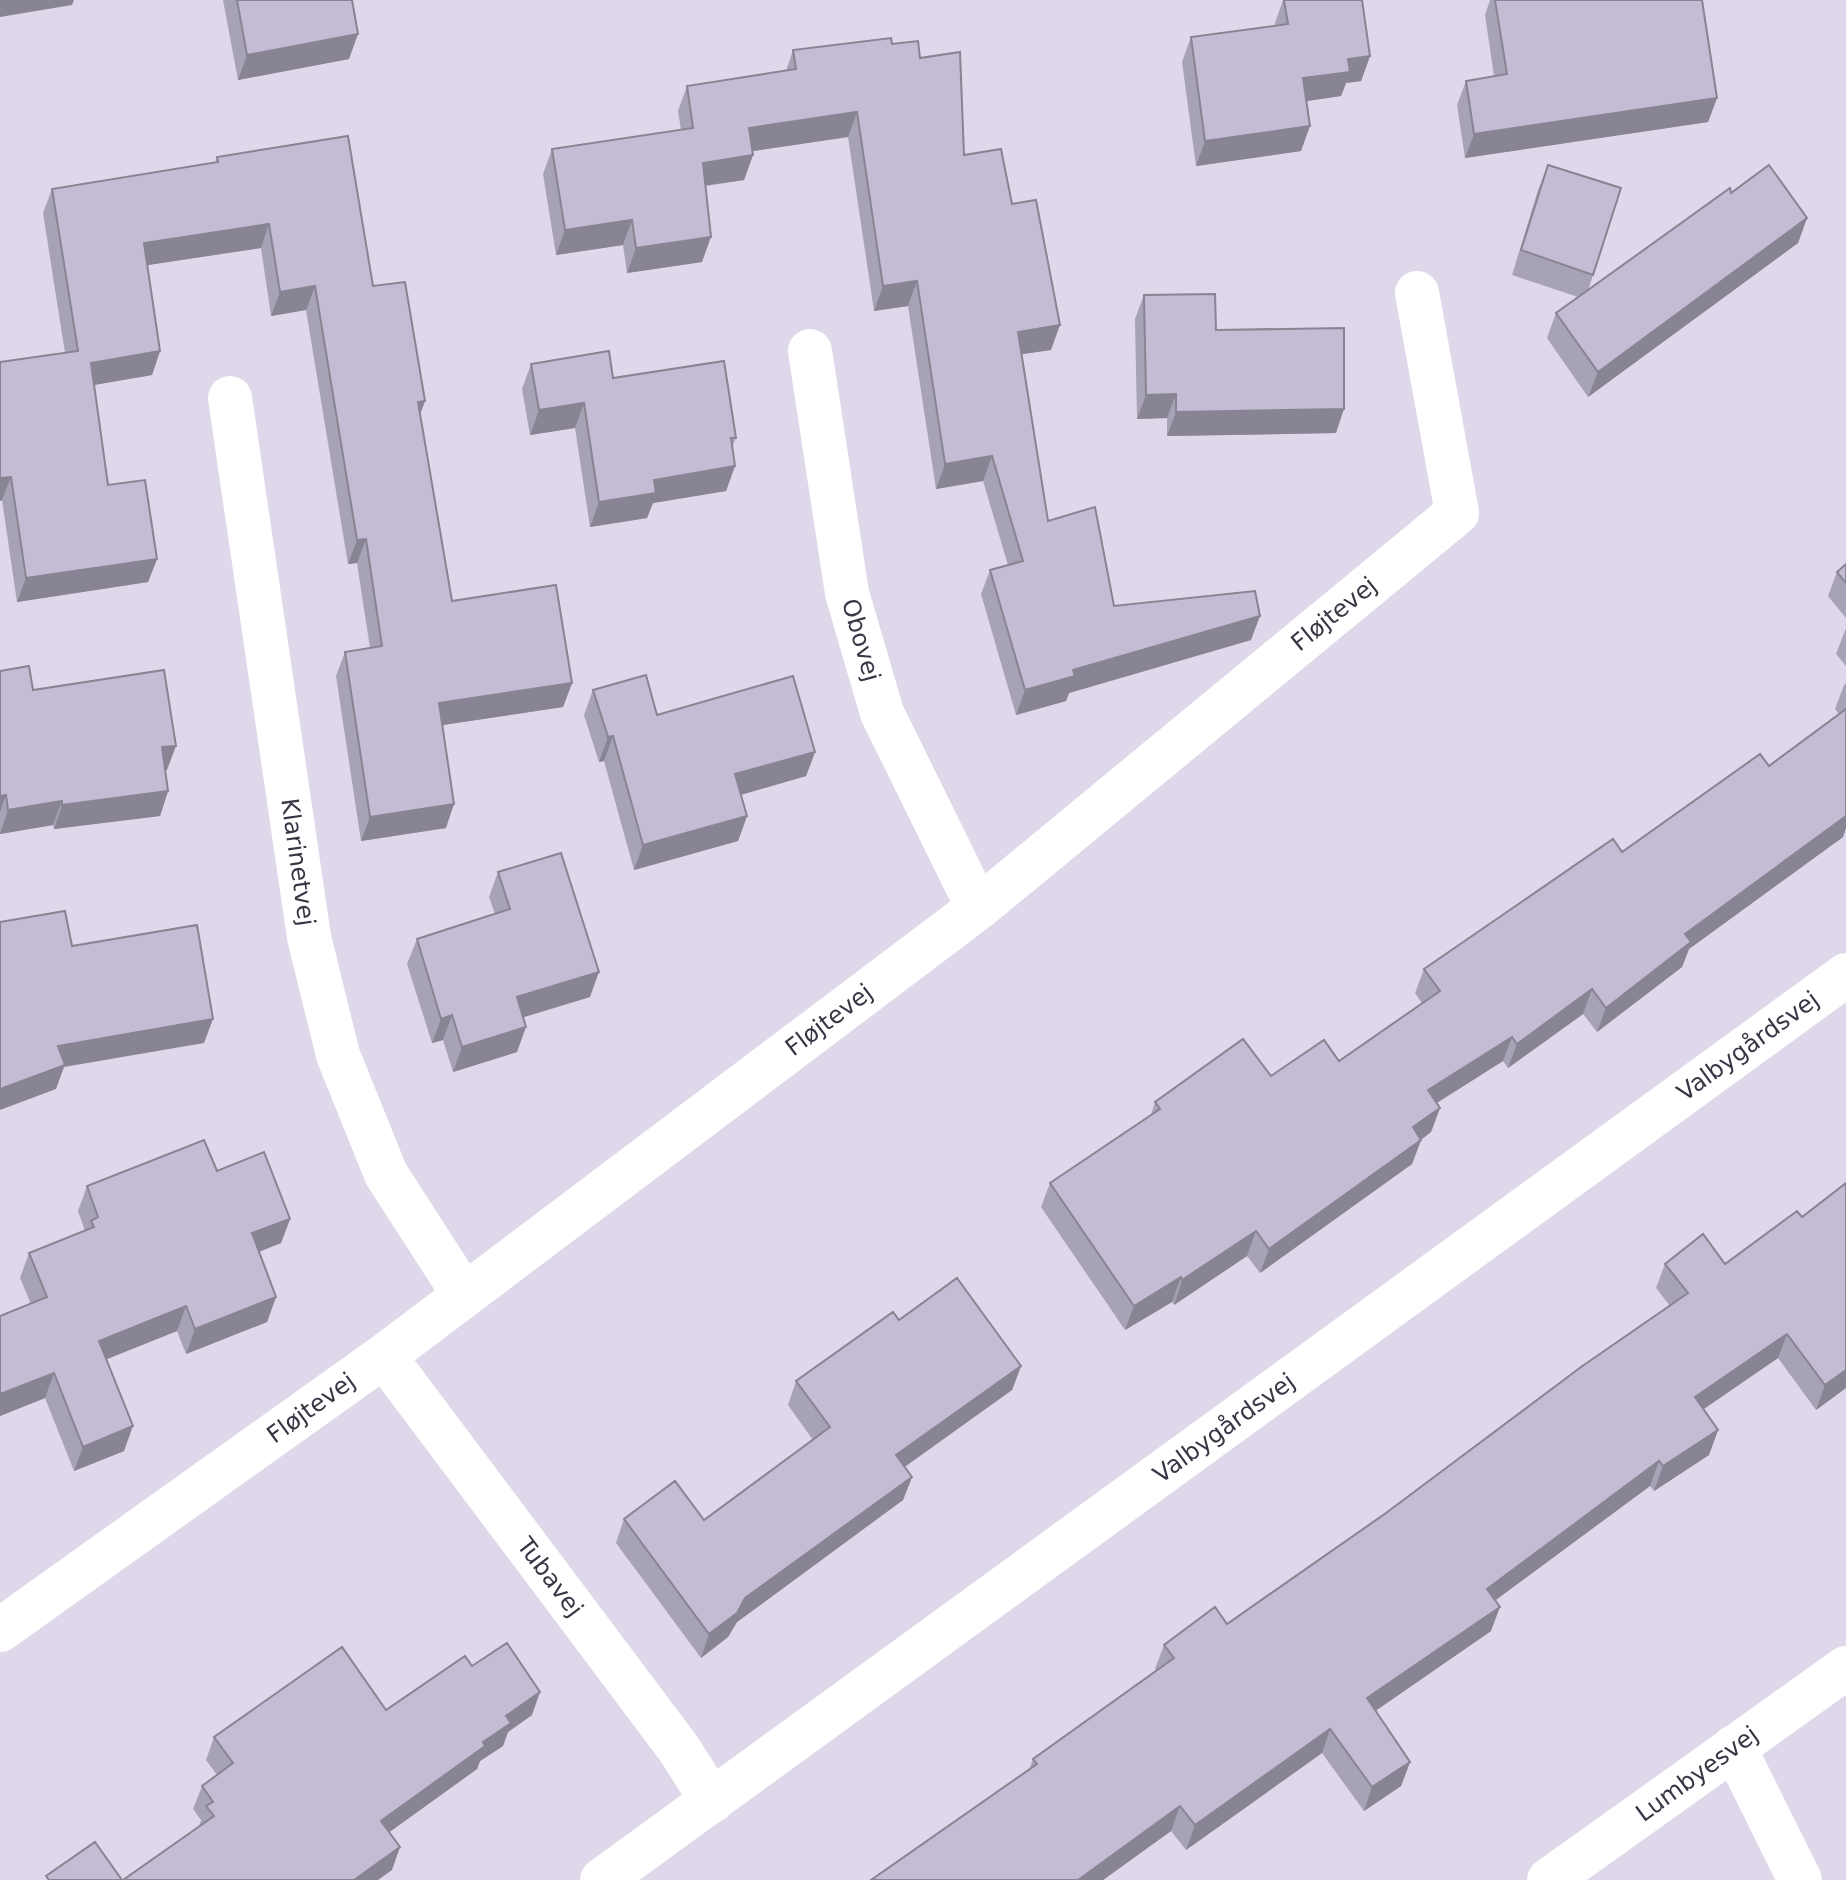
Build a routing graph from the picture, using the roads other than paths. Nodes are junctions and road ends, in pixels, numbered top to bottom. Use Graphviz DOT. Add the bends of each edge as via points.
graph roads {
  1 [pos="1417,293"];
  2 [pos="810,351"];
  3 [pos="230,398"];
  4 [pos="978,908"];
  5 [pos="1846,975"];
  6 [pos="464,1295"];
  7 [pos="384,1356"];
  8 [pos="0,1630"];
  9 [pos="1846,1668"];
  10 [pos="1734,1747"];
  11 [pos="712,1801"];
  12 [pos="602,1880"];
  13 [pos="1549,1880"];
  14 [pos="1800,1880"];
  1 -- 4 [label="street, Fløjtevej" via="1457,513"];
  2 -- 4 [label="street, Obovej" via="847,593 882,713"];
  3 -- 6 [label="street, Klarinetvej" via="309,937 338,1055 386,1174"];
  4 -- 6 [label="street, Fløjtevej"];
  5 -- 11 [label="street, Valbygårdsvej"];
  6 -- 7 [label="street, Fløjtevej"];
  7 -- 8 [label="street, Fløjtevej"];
  7 -- 11 [label="street, Tubavej" via="679,1749"];
  9 -- 10 [label="street, Lumbyesvej"];
  10 -- 13 [label="street, Lumbyesvej"];
  10 -- 14 [label="street"];
  11 -- 12 [label="street, Valbygårdsvej"];
}
